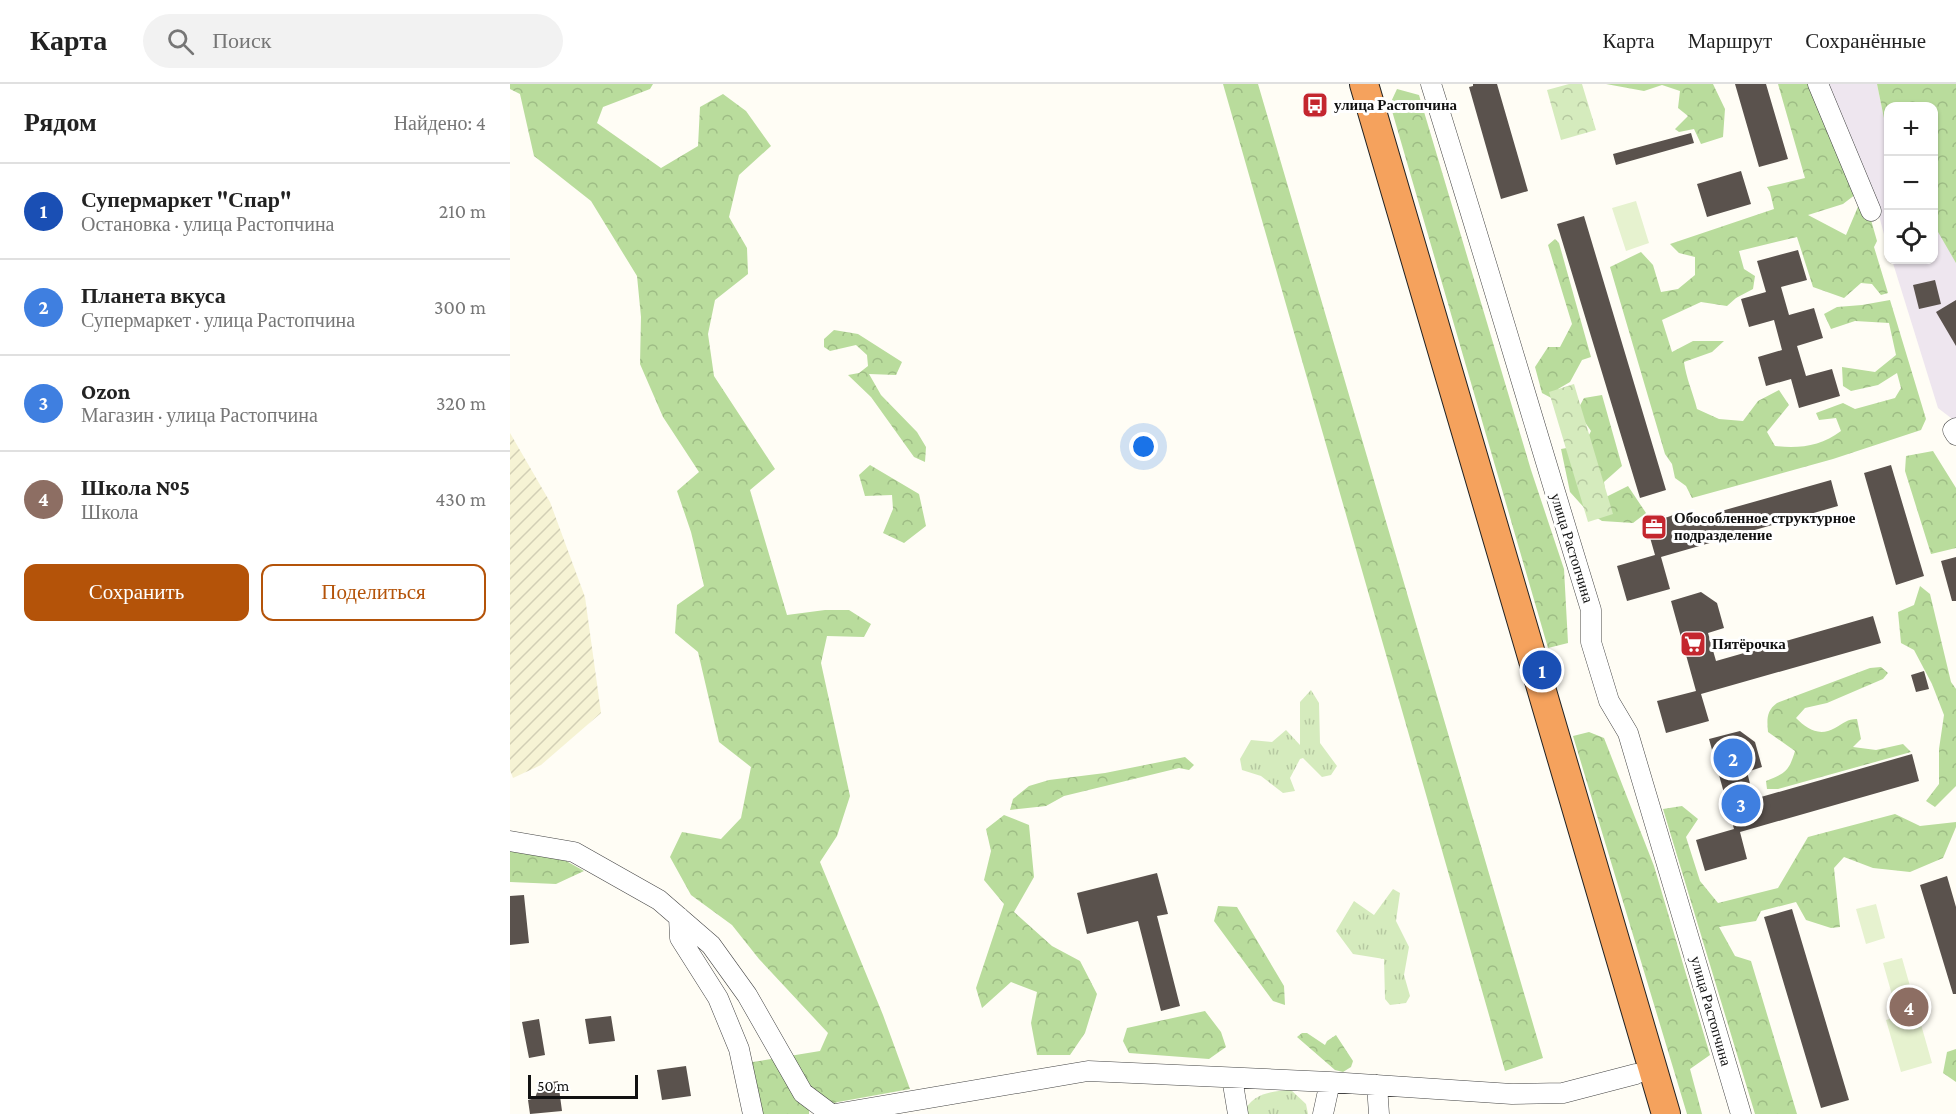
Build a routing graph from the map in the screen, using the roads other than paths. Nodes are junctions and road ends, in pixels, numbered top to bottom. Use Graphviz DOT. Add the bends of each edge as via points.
graph roads {
  1 [pos="1347,84"];
  2 [pos="1364,84"];
  3 [pos="1431,84"];
  4 [pos="1818,84"];
  5 [pos="1871,211"];
  6 [pos="510,841"];
  7 [pos="679,917"];
  8 [pos="1636,1074"];
  9 [pos="1232,1078"];
  10 [pos="1330,1082"];
  11 [pos="1377,1085"];
  12 [pos="753,1114"];
  13 [pos="833,1114"];
  14 [pos="1238,1114"];
  15 [pos="1323,1114"];
  16 [pos="1379,1114"];
  17 [pos="1648,1114"];
  18 [pos="1666,1114"];
  19 [pos="1741,1114"];
  1 -- 8 [label="highway"];
  2 -- 18 [label="highway"];
  3 -- 19 [label="street, улица Растопчина" via="1591,610 1591,642 1609,701 1628,733 1639,767"];
  4 -- 5 [label="street"];
  6 -- 7 [label="street" via="574,852 659,900"];
  7 -- 12 [label="street" via="680,938 718,998 739,1049"];
  7 -- 13 [label="street" via="711,945 747,995 803,1093"];
  8 -- 11 [label="street" via="1563,1093 1512,1094"];
  8 -- 17 [label="highway"];
  9 -- 10 [label="street"];
  9 -- 13 [label="street" via="1088,1071"];
  9 -- 14 [label="street"];
  10 -- 11 [label="street"];
  10 -- 15 [label="street"];
  11 -- 16 [label="street"];
}
